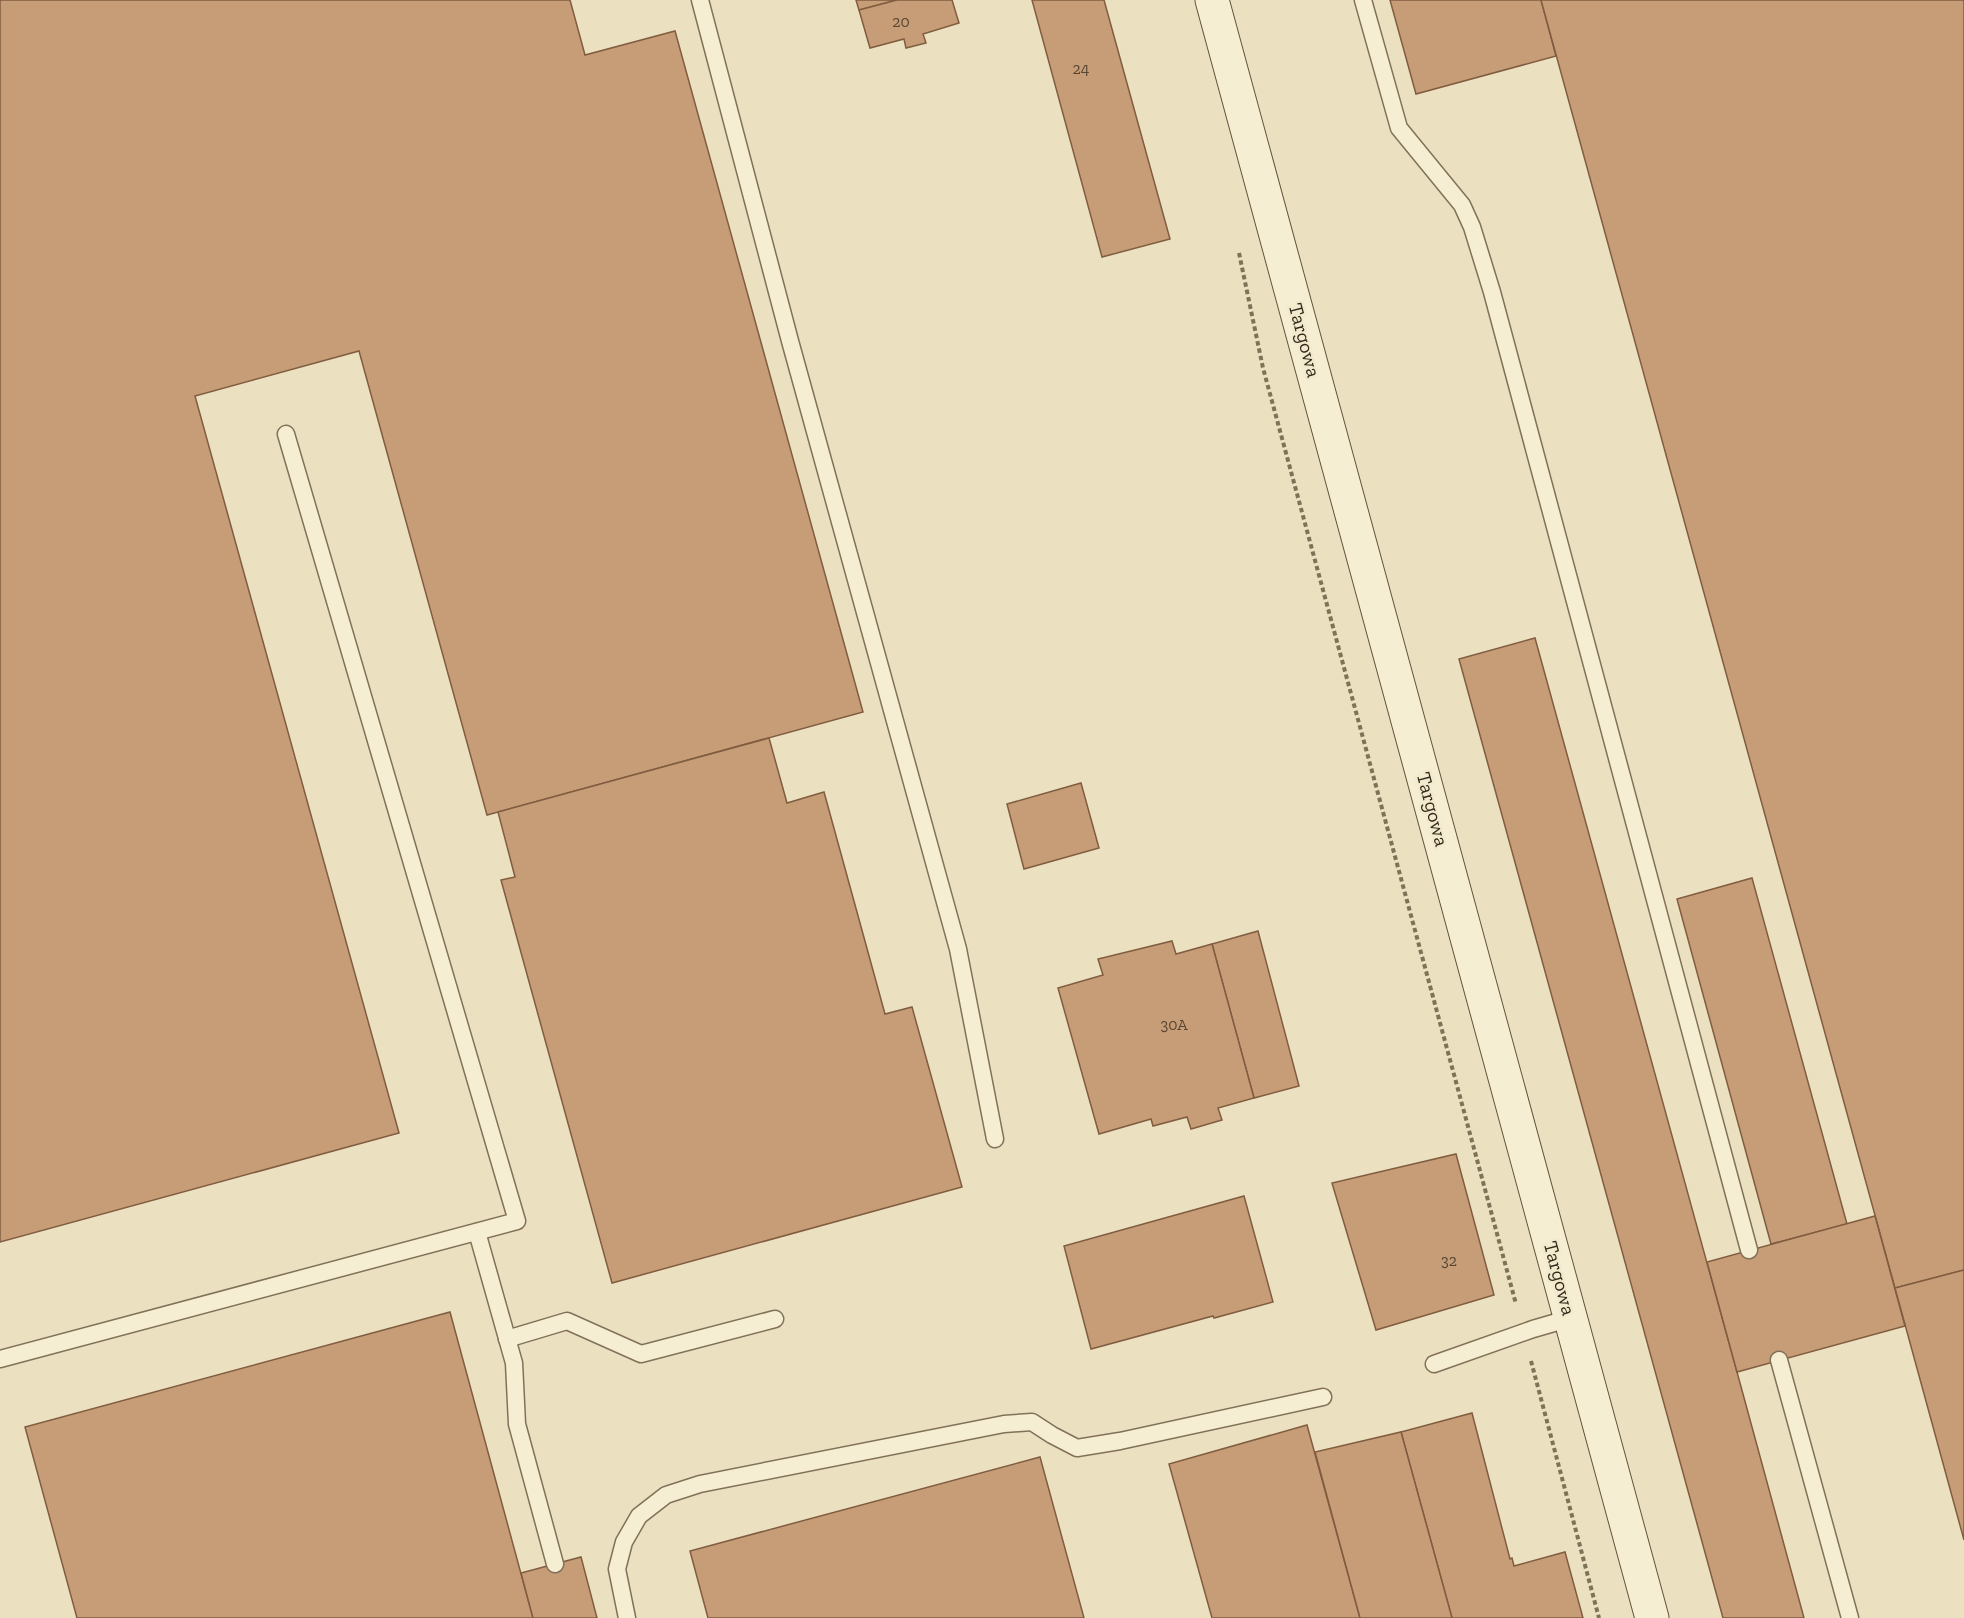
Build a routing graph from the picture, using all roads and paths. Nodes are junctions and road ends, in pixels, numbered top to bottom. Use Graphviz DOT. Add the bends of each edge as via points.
graph roads {
  1 [pos="700,0"];
  2 [pos="1212,0"];
  3 [pos="1363,0"];
  4 [pos="1237,242"];
  5 [pos="286,434"];
  6 [pos="995,1139"];
  7 [pos="477,1232"];
  8 [pos="1749,1251"];
  9 [pos="1570,1318"];
  10 [pos="775,1319"];
  11 [pos="1523,1333"];
  12 [pos="507,1339"];
  13 [pos="0,1359"];
  14 [pos="1779,1360"];
  15 [pos="1434,1364"];
  16 [pos="1323,1397"];
  17 [pos="555,1564"];
  18 [pos="627,1618"];
  19 [pos="1599,1618"];
  20 [pos="1652,1618"];
  21 [pos="1850,1618"];
  1 -- 6 [label="lane" via="958,949"];
  2 -- 9 [label="street, Targowa"];
  3 -- 8 [label="lane" via="1399,128 1462,205 1472,227"];
  4 -- 11 [label="path" via="1266,380"];
  5 -- 7 [label="lane" via="517,1221"];
  7 -- 12 [label="lane"];
  7 -- 13 [label="lane"];
  9 -- 11 [label="lane"];
  9 -- 20 [label="street, Targowa"];
  10 -- 12 [label="lane" via="641,1354 567,1322"];
  11 -- 15 [label="lane"];
  11 -- 19 [label="path"];
  12 -- 17 [label="lane" via="514,1363 517,1424"];
  14 -- 21 [label="lane"];
  16 -- 18 [label="lane" via="1077,1448 1032,1422 1004,1424 700,1484 666,1495 639,1516 624,1542 617,1569"];
}
